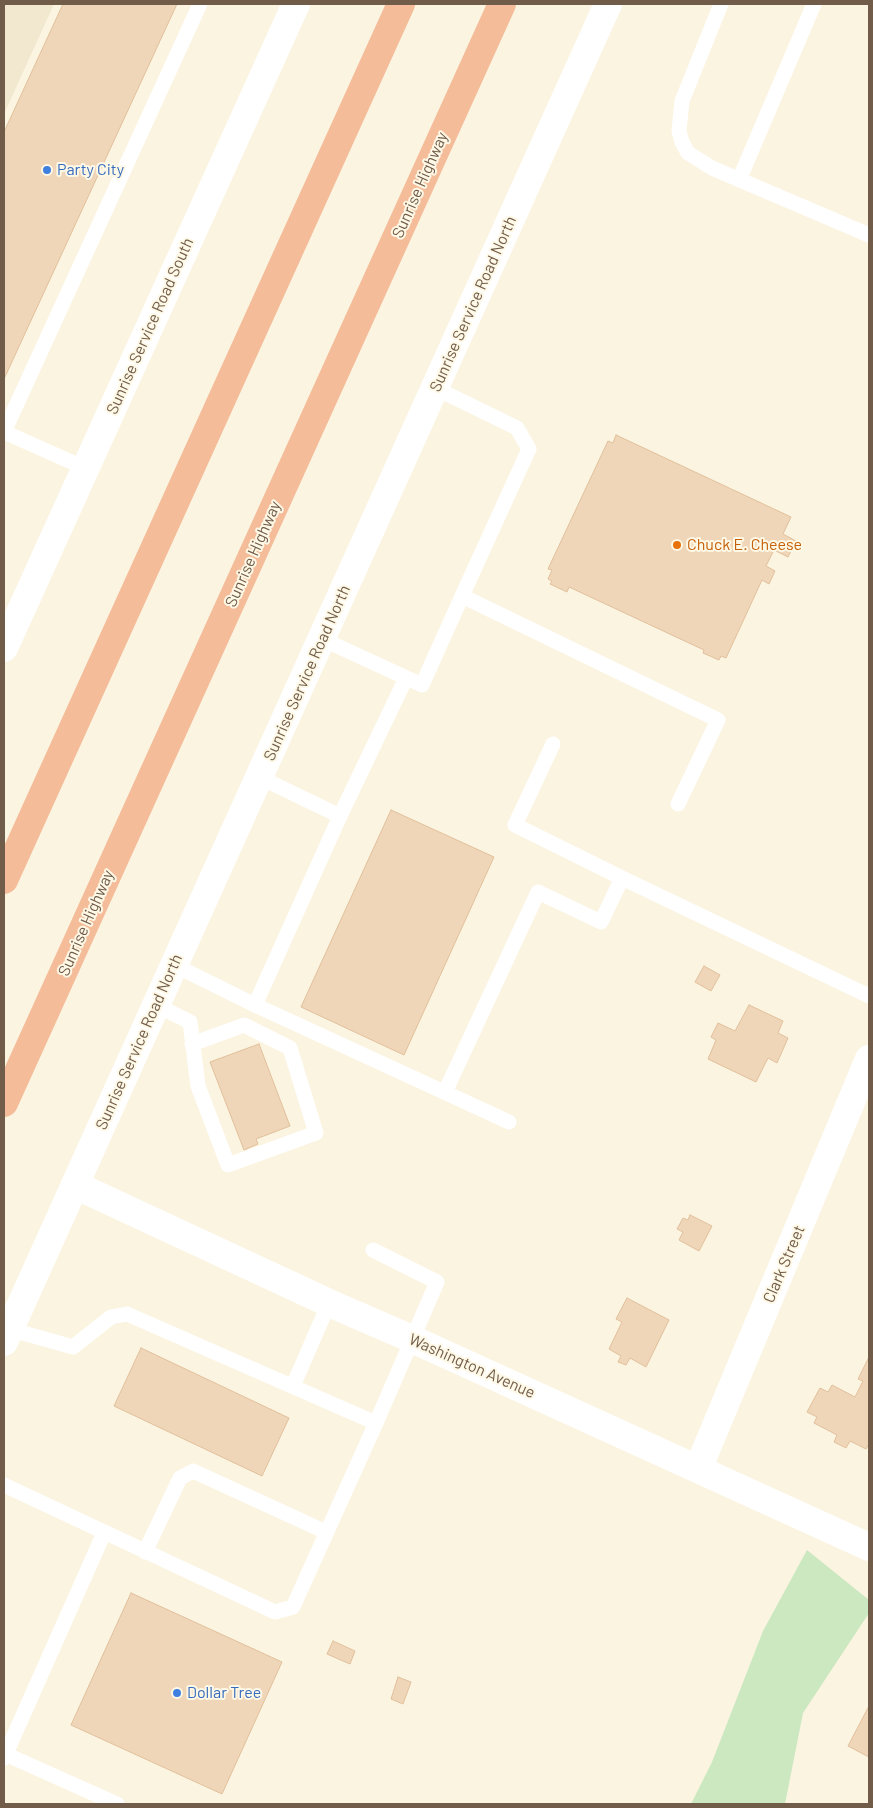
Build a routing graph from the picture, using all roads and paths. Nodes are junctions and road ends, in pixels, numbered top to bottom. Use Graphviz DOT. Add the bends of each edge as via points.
graph roads {
  1 [pos="200,4"];
  2 [pos="296,4"];
  3 [pos="401,4"];
  4 [pos="502,4"];
  5 [pos="608,4"];
  6 [pos="721,4"];
  7 [pos="814,4"];
  8 [pos="739,180"];
  9 [pos="869,236"];
  10 [pos="435,388"];
  11 [pos="4,432"];
  12 [pos="85,468"];
  13 [pos="462,596"];
  14 [pos="322,639"];
  15 [pos="4,648"];
  16 [pos="406,678"];
  17 [pos="553,744"];
  18 [pos="260,777"];
  19 [pos="678,804"];
  20 [pos="340,816"];
  21 [pos="622,878"];
  22 [pos="4,880"];
  23 [pos="174,965"];
  24 [pos="869,996"];
  25 [pos="156,1005"];
  26 [pos="254,1005"];
  27 [pos="192,1044"];
  28 [pos="869,1059"];
  29 [pos="444,1092"];
  30 [pos="4,1103"];
  31 [pos="508,1122"];
  32 [pos="74,1185"];
  33 [pos="373,1250"];
  34 [pos="329,1303"];
  35 [pos="7,1335"];
  36 [pos="412,1339"];
  37 [pos="293,1386"];
  38 [pos="376,1423"];
  39 [pos="698,1469"];
  40 [pos="4,1485"];
  41 [pos="326,1532"];
  42 [pos="104,1533"];
  43 [pos="869,1547"];
  44 [pos="145,1552"];
  45 [pos="5,1756"];
  46 [pos="117,1804"];
  1 -- 11 [label="lane"];
  2 -- 12 [label="main road, Sunrise Service Road South"];
  3 -- 22 [label="highway"];
  4 -- 30 [label="highway, Sunrise Highway"];
  5 -- 10 [label="main road, Sunrise Service Road North"];
  6 -- 8 [label="lane" via="682,101 679,131 688,153"];
  7 -- 8 [label="lane"];
  8 -- 9 [label="lane"];
  10 -- 13 [label="lane" via="517,428 529,449"];
  10 -- 14 [label="main road, Sunrise Service Road North"];
  11 -- 12 [label="lane"];
  12 -- 15 [label="main road, Sunrise Service Road South"];
  13 -- 16 [label="lane" via="422,685"];
  13 -- 19 [label="lane" via="718,720"];
  14 -- 16 [label="lane"];
  14 -- 18 [label="main road, Sunrise Service Road North"];
  16 -- 20 [label="lane"];
  17 -- 21 [label="lane" via="514,825"];
  18 -- 20 [label="lane"];
  18 -- 23 [label="main road, Sunrise Service Road North"];
  20 -- 26 [label="lane"];
  21 -- 24 [label="lane"];
  21 -- 29 [label="lane" via="601,922 538,892"];
  23 -- 25 [label="main road, Sunrise Service Road North"];
  23 -- 26 [label="lane"];
  25 -- 27 [label="lane" via="190,1022"];
  25 -- 32 [label="main road, Sunrise Service Road North"];
  26 -- 29 [label="lane"];
  27 -- 27 [label="lane" via="198,1086 228,1165 316,1133 290,1048 244,1025"];
  28 -- 39 [label="main road, Clark Street"];
  29 -- 31 [label="lane"];
  32 -- 34 [label="main road, Washington Avenue"];
  32 -- 35 [label="main road, Sunrise Service Road North"];
  33 -- 36 [label="lane" via="438,1282"];
  34 -- 36 [label="main road, Washington Avenue"];
  34 -- 37 [label="lane"];
  35 -- 37 [label="lane" via="73,1347 111,1317 127,1314"];
  36 -- 38 [label="lane"];
  36 -- 39 [label="main road, Washington Avenue"];
  37 -- 38 [label="lane"];
  38 -- 41 [label="lane"];
  39 -- 43 [label="main road, Washington Avenue"];
  40 -- 42 [label="lane"];
  41 -- 44 [label="lane" via="193,1471 180,1478"];
  41 -- 44 [label="lane" via="293,1607 275,1612"];
  42 -- 44 [label="lane"];
  42 -- 45 [label="lane"];
  45 -- 46 [label="lane"];
}
